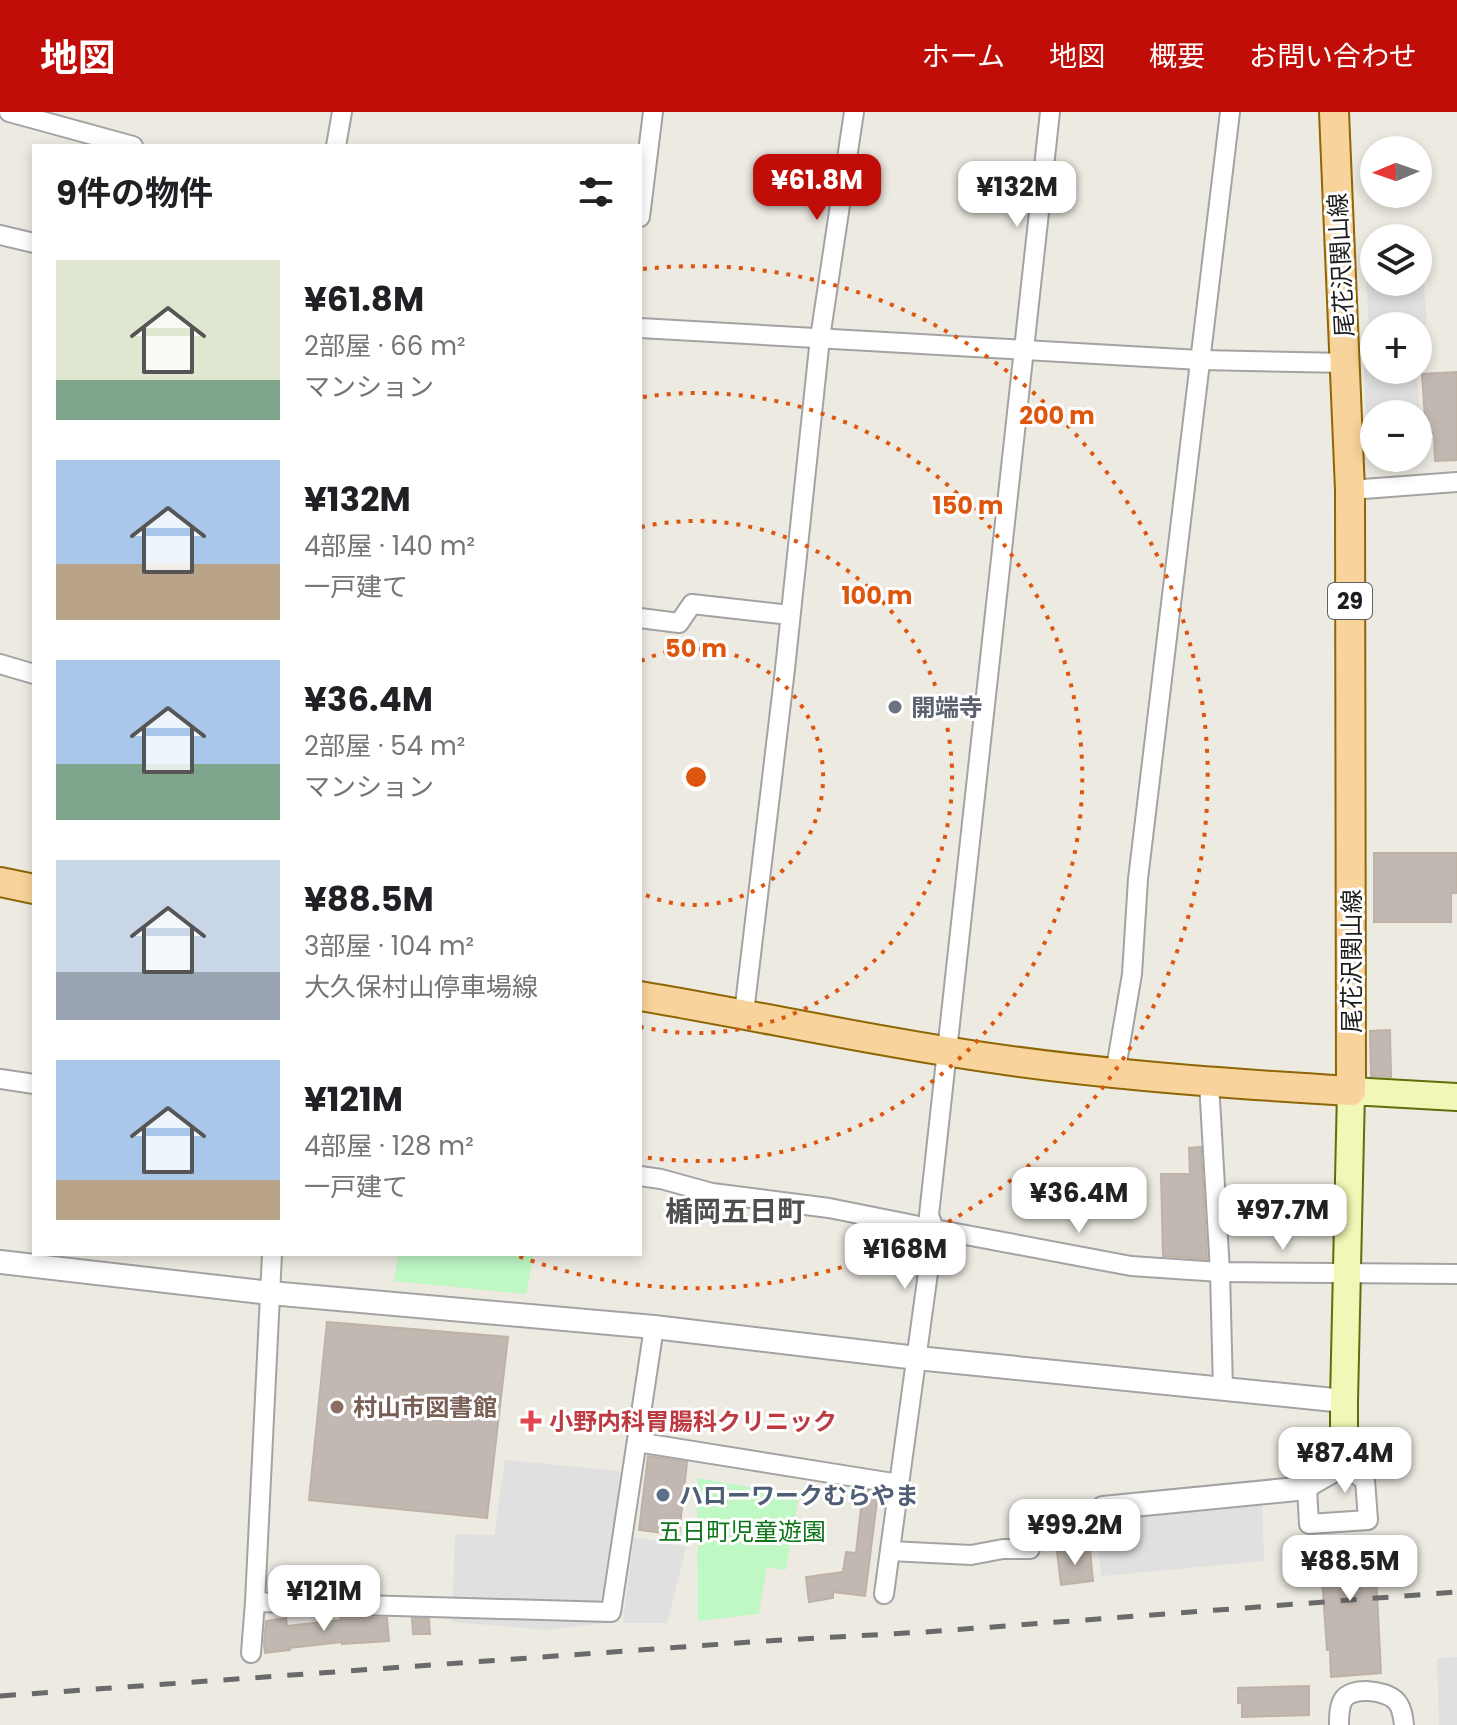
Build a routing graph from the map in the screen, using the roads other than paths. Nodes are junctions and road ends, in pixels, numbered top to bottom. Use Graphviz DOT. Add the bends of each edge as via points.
graph roads {
  1 [pos="9,112"];
  2 [pos="342,112"];
  3 [pos="653,112"];
  4 [pos="854,112"];
  5 [pos="1050,112"];
  6 [pos="1230,112"];
  7 [pos="1334,112"];
  8 [pos="126,144"];
  9 [pos="336,144"];
  10 [pos="642,201"];
  11 [pos="0,235"];
  12 [pos="32,243"];
  13 [pos="642,328"];
  14 [pos="820,338"];
  15 [pos="1025,350"];
  16 [pos="1200,360"];
  17 [pos="1346,363"];
  18 [pos="1457,482"];
  19 [pos="1350,490"];
  20 [pos="790,615"];
  21 [pos="642,618"];
  22 [pos="0,664"];
  23 [pos="32,673"];
  24 [pos="0,882"];
  25 [pos="32,889"];
  26 [pos="642,996"];
  27 [pos="744,1013"];
  28 [pos="946,1051"];
  29 [pos="1115,1074"];
  30 [pos="0,1079"];
  31 [pos="1209,1083"];
  32 [pos="32,1084"];
  33 [pos="1351,1091"];
  34 [pos="1457,1097"];
  35 [pos="642,1176"];
  36 [pos="934,1229"];
  37 [pos="272,1256"];
  38 [pos="0,1262"];
  39 [pos="1220,1272"];
  40 [pos="1346,1274"];
  41 [pos="1457,1274"];
  42 [pos="270,1293"];
  43 [pos="654,1327"];
  44 [pos="917,1358"];
  45 [pos="1223,1389"];
  46 [pos="1344,1401"];
  47 [pos="637,1442"];
  48 [pos="1344,1467"];
  49 [pos="899,1484"];
  50 [pos="1307,1488"];
  51 [pos="1103,1508"];
  52 [pos="1030,1549"];
  53 [pos="890,1551"];
  54 [pos="884,1594"];
  55 [pos="255,1602"];
  56 [pos="251,1653"];
  57 [pos="1339,1725"];
  58 [pos="1404,1725"];
  1 -- 8 [label="street"];
  2 -- 9 [label="street"];
  3 -- 10 [label="street"];
  4 -- 14 [label="street"];
  5 -- 15 [label="street"];
  6 -- 16 [label="street"];
  7 -- 17 [label="main road, 尾花沢関山線 / 29"];
  11 -- 12 [label="street"];
  13 -- 14 [label="street"];
  14 -- 15 [label="street"];
  14 -- 20 [label="street"];
  15 -- 16 [label="street"];
  15 -- 28 [label="street"];
  16 -- 17 [label="street"];
  16 -- 29 [label="street" via="1138,879 1132,974"];
  17 -- 19 [label="main road, 尾花沢関山線 / 29"];
  18 -- 19 [label="street"];
  19 -- 33 [label="main road, 尾花沢関山線 / 29"];
  20 -- 21 [label="street" via="692,604 679,623"];
  20 -- 27 [label="street"];
  22 -- 23 [label="street"];
  24 -- 25 [label="main road"];
  26 -- 27 [label="main road"];
  27 -- 28 [label="main road"];
  28 -- 29 [label="main road"];
  28 -- 36 [label="street" via="929,1215"];
  29 -- 31 [label="main road"];
  30 -- 32 [label="street"];
  31 -- 33 [label="main road"];
  31 -- 39 [label="street"];
  33 -- 34 [label="main road"];
  33 -- 40 [label="main road"];
  35 -- 36 [label="street" via="712,1193"];
  36 -- 39 [label="street" via="1131,1266"];
  36 -- 44 [label="street"];
  37 -- 42 [label="street"];
  38 -- 42 [label="street"];
  39 -- 40 [label="street"];
  39 -- 45 [label="street"];
  40 -- 41 [label="street"];
  40 -- 46 [label="main road"];
  42 -- 43 [label="street"];
  42 -- 55 [label="street"];
  43 -- 44 [label="street"];
  43 -- 47 [label="street"];
  44 -- 45 [label="street"];
  44 -- 49 [label="street"];
  45 -- 46 [label="street"];
  46 -- 48 [label="main road"];
  47 -- 49 [label="street"];
  47 -- 55 [label="street" via="611,1612"];
  48 -- 50 [label="street"];
  48 -- 50 [label="street" via="1365,1480 1368,1520 1309,1524"];
  49 -- 53 [label="street"];
  50 -- 51 [label="street"];
  52 -- 53 [label="street" via="971,1555"];
  53 -- 54 [label="street"];
  55 -- 56 [label="street"];
  57 -- 58 [label="street" via="1343,1699 1350,1693 1376,1691 1399,1703"];
}
